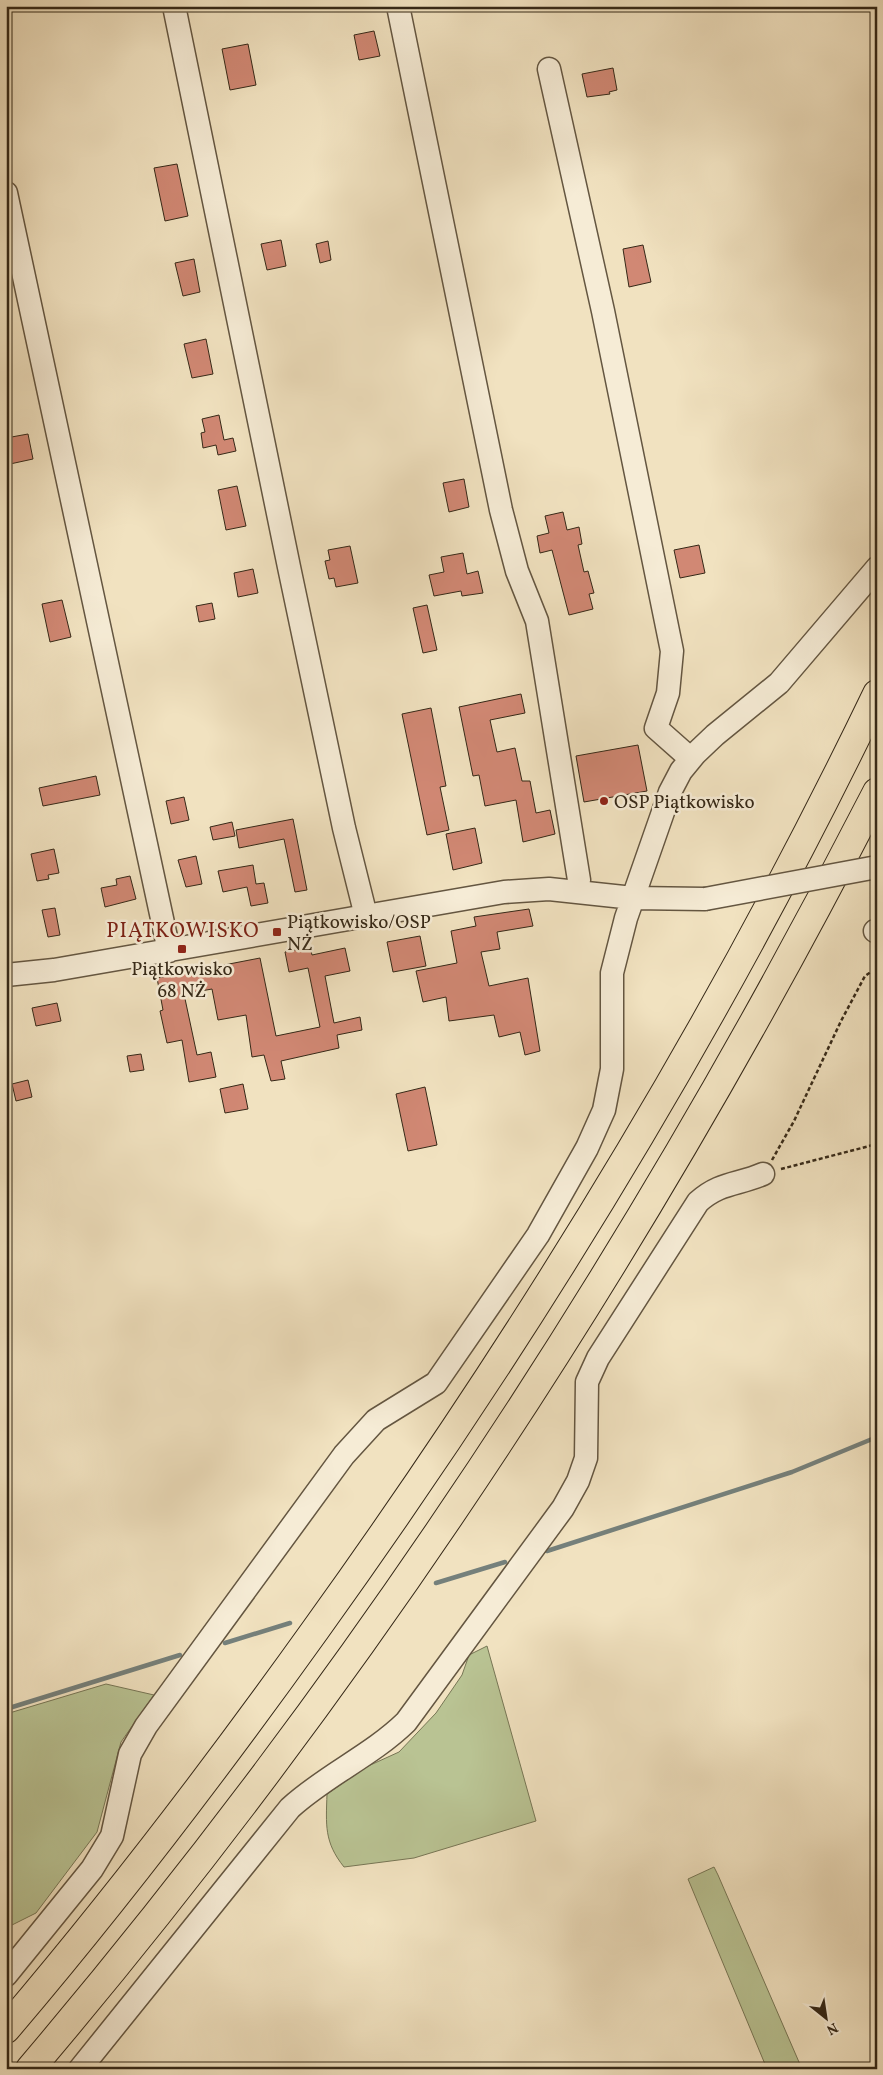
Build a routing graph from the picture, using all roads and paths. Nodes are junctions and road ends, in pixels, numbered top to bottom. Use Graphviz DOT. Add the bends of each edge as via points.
graph roads {
  1 [pos="174,6"];
  2 [pos="398,6"];
  3 [pos="549,70"];
  4 [pos="6,193"];
  5 [pos="877,568"];
  6 [pos="877,694"];
  7 [pos="691,759"];
  8 [pos="877,792"];
  9 [pos="877,867"];
  10 [pos="579,880"];
  11 [pos="633,898"];
  12 [pos="366,916"];
  13 [pos="169,951"];
  14 [pos="877,968"];
  15 [pos="6,975"];
  16 [pos="877,1144"];
  17 [pos="763,1174"];
  18 [pos="6,1975"];
  19 [pos="6,2029"];
  20 [pos="30,2069"];
  21 [pos="80,2069"];
  1 -- 12 [label="street" via="295,596"];
  2 -- 10 [label="street" via="501,510 517,571 537,621"];
  3 -- 7 [label="street" via="603,311 672,651 668,693 656,728"];
  4 -- 13 [label="street"];
  5 -- 7 [label="street" via="779,683 714,735"];
  6 -- 19 [label="highway" via="780,885 702,1028 539,1299 458,1426 252,1718 131,1876"];
  7 -- 11 [label="street" via="670,792"];
  8 -- 20 [label="highway" via="742,1045 585,1309 503,1436 291,1739 157,1913"];
  9 -- 11 [label="street, bridge" via="705,899"];
  11 -- 12 [label="street" via="570,890 526,890"];
  11 -- 18 [label="street" via="612,973 612,1069 604,1110 587,1148 538,1235 436,1383 376,1420 344,1455 146,1726 130,1754 112,1836 92,1869"];
  12 -- 13 [label="street"];
  13 -- 15 [label="street"];
  14 -- 17 [label="path" via="865,976 794,1121"];
  16 -- 17 [label="path"];
  17 -- 21 [label="street" via="722,1186 698,1202 586,1382 586,1458 563,1508 406,1722 387,1740 307,1792 290,1808"];
}
